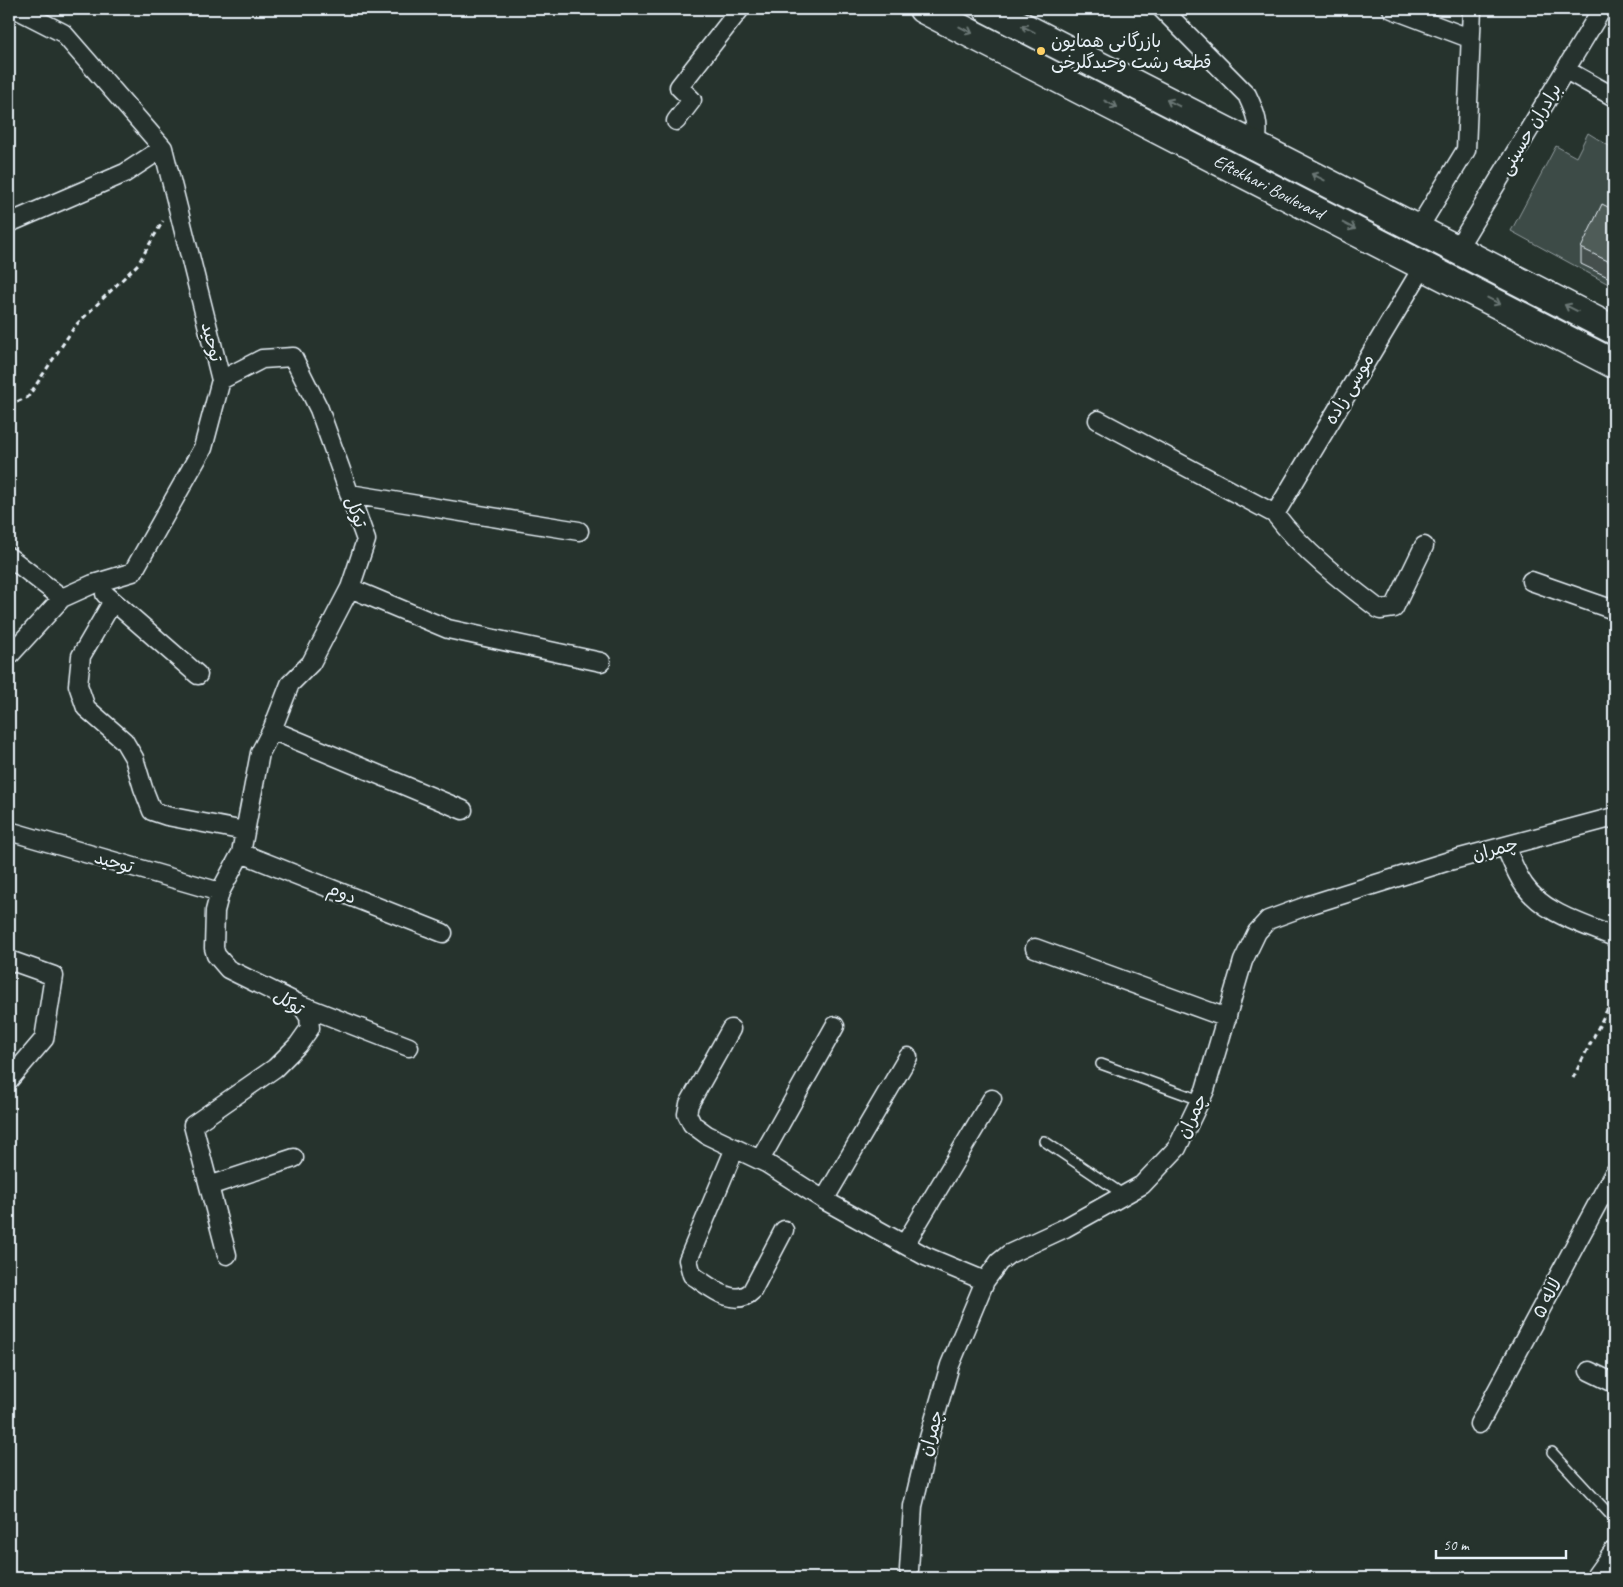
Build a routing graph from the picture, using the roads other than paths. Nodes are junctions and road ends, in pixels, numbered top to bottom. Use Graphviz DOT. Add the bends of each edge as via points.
graph roads {
  1 [pos="16,9"];
  2 [pos="740,9"];
  3 [pos="923,9"];
  4 [pos="988,9"];
  5 [pos="1162,9"];
  6 [pos="1392,9"];
  7 [pos="1472,9"];
  8 [pos="1602,9"];
  9 [pos="1469,38"];
  10 [pos="1566,70"];
  11 [pos="1614,97"];
  12 [pos="676,121"];
  13 [pos="1256,146"];
  14 [pos="163,148"];
  15 [pos="9,223"];
  16 [pos="1418,229"];
  17 [pos="1457,249"];
  18 [pos="1424,265"];
  19 [pos="1614,330"];
  20 [pos="1614,364"];
  21 [pos="221,380"];
  22 [pos="1098,420"];
  23 [pos="350,494"];
  24 [pos="1276,514"];
  25 [pos="579,531"];
  26 [pos="1424,546"];
  27 [pos="9,557"];
  28 [pos="1531,581"];
  29 [pos="93,584"];
  30 [pos="350,588"];
  31 [pos="62,598"];
  32 [pos="113,601"];
  33 [pos="1614,610"];
  34 [pos="9,656"];
  35 [pos="601,662"];
  36 [pos="198,675"];
  37 [pos="272,730"];
  38 [pos="463,810"];
  39 [pos="1614,817"];
  40 [pos="9,831"];
  41 [pos="245,831"];
  42 [pos="1505,846"];
  43 [pos="241,853"];
  44 [pos="220,892"];
  45 [pos="443,933"];
  46 [pos="1614,937"];
  47 [pos="1035,948"];
  48 [pos="9,960"];
  49 [pos="300,1005"];
  50 [pos="1227,1018"];
  51 [pos="835,1026"];
  52 [pos="731,1029"];
  53 [pos="409,1047"];
  54 [pos="908,1057"];
  55 [pos="1101,1064"];
  56 [pos="9,1080"];
  57 [pos="992,1099"];
  58 [pos="1200,1100"];
  59 [pos="1044,1141"];
  60 [pos="735,1148"];
  61 [pos="294,1158"];
  62 [pos="760,1160"];
  63 [pos="1614,1173"];
  64 [pos="209,1186"];
  65 [pos="1124,1195"];
  66 [pos="824,1200"];
  67 [pos="784,1230"];
  68 [pos="905,1244"];
  69 [pos="226,1255"];
  70 [pos="985,1281"];
  71 [pos="1589,1371"];
  72 [pos="1614,1383"];
  73 [pos="1479,1424"];
  74 [pos="1552,1452"];
  75 [pos="1614,1519"];
  76 [pos="1614,1550"];
  77 [pos="909,1570"];
  78 [pos="1594,1578"];
  1 -- 14 [label="street, توحید" via="63,33"];
  2 -- 12 [label="street" via="679,87 692,100"];
  3 -- 18 [label="highway, Eftekhari Boulevard, one-way"];
  13 -- 4 [label="highway, Eftekhari Boulevard, one-way"];
  5 -- 13 [label="street" via="1247,95 1259,130"];
  6 -- 9 [label="street"];
  7 -- 9 [label="street"];
  8 -- 10 [label="street, برادران حسینی"];
  9 -- 16 [label="street" via="1466,150"];
  10 -- 11 [label="street"];
  10 -- 17 [label="street, برادران حسینی"];
  16 -- 13 [label="highway, Eftekhari Boulevard, one-way"];
  14 -- 15 [label="street" via="125,173"];
  14 -- 21 [label="street, توحید"];
  16 -- 17 [label="highway, Eftekhari Boulevard"];
  19 -- 17 [label="highway, Eftekhari Boulevard, one-way"];
  18 -- 20 [label="highway, Eftekhari Boulevard, one-way"];
  18 -- 24 [label="street, موسی زاده"];
  21 -- 23 [label="street, توکل" via="262,359 293,357 320,409"];
  21 -- 29 [label="street, توحید" via="203,448 133,572"];
  22 -- 24 [label="street"];
  23 -- 25 [label="street"];
  23 -- 30 [label="street, توکل" via="366,540"];
  24 -- 26 [label="street" via="1300,541 1380,610 1394,608"];
  27 -- 31 [label="street"];
  28 -- 33 [label="street"];
  29 -- 31 [label="street, توحید"];
  29 -- 32 [label="street"];
  30 -- 35 [label="street" via="448,629"];
  30 -- 37 [label="street, توکل" via="311,663 290,684"];
  31 -- 34 [label="street, توحید"];
  32 -- 36 [label="street"];
  32 -- 41 [label="street" via="81,656 78,685 86,708 124,741 134,758 152,811"];
  37 -- 38 [label="street"];
  37 -- 41 [label="street, توکل" via="260,753"];
  39 -- 42 [label="street, چمران"];
  40 -- 44 [label="street, توحید"];
  41 -- 43 [label="street, توکل"];
  42 -- 46 [label="street" via="1524,885 1534,897 1559,914"];
  42 -- 50 [label="street, چمران" via="1268,920 1249,945"];
  43 -- 44 [label="street, توکل"];
  43 -- 45 [label="street, دوم"];
  44 -- 49 [label="street, توکل" via="214,918 216,955 228,969"];
  47 -- 50 [label="street"];
  48 -- 56 [label="street" via="54,976 44,1039"];
  49 -- 53 [label="street"];
  49 -- 64 [label="street, توکل" via="310,1016 310,1028 298,1045 274,1068 193,1125"];
  50 -- 58 [label="street, چمران"];
  51 -- 62 [label="street"];
  52 -- 60 [label="street" via="689,1104 687,1114 692,1124 707,1135"];
  54 -- 66 [label="street"];
  55 -- 58 [label="lane"];
  57 -- 68 [label="street"];
  58 -- 65 [label="street, چمران" via="1177,1148 1142,1185"];
  59 -- 65 [label="lane"];
  60 -- 62 [label="street"];
  60 -- 67 [label="street" via="688,1260 692,1275 735,1299 746,1297"];
  61 -- 64 [label="street"];
  62 -- 66 [label="street"];
  63 -- 73 [label="street, لاله ۵"];
  64 -- 69 [label="street, توکل"];
  65 -- 70 [label="street, چمران" via="1009,1254"];
  66 -- 68 [label="street"];
  68 -- 70 [label="street"];
  70 -- 77 [label="street, چمران" via="950,1365 929,1438 913,1506"];
  71 -- 72 [label="street"];
  74 -- 75 [label="lane"];
  76 -- 78 [label="street"];
}
